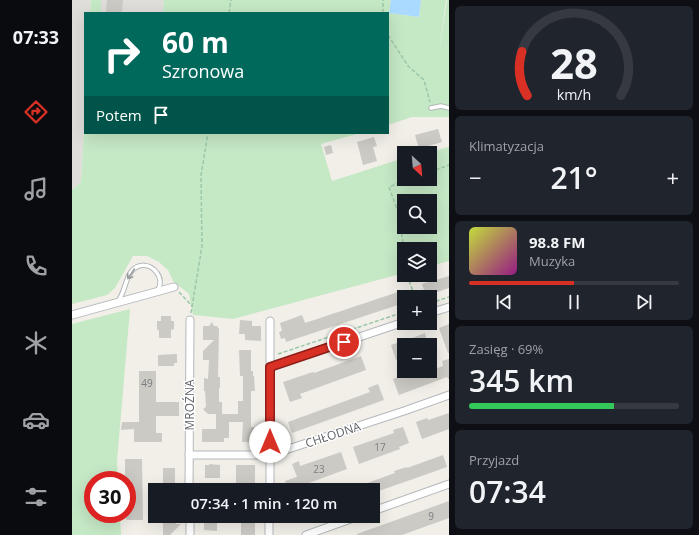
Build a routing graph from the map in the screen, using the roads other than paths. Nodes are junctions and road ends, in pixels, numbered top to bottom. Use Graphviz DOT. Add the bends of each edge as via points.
graph roads {
  1 [pos="431,108"];
  2 [pos="449,108"];
  3 [pos="176,289"];
  4 [pos="158,291"];
  5 [pos="116,303"];
  6 [pos="449,307"];
  7 [pos="437,311"];
  8 [pos="72,314"];
  9 [pos="190,320"];
  10 [pos="270,321"];
  11 [pos="397,324"];
  12 [pos="270,367"];
  13 [pos="449,395"];
  14 [pos="189,455"];
  15 [pos="270,455"];
  16 [pos="189,483"];
  17 [pos="270,483"];
  18 [pos="449,484"];
  19 [pos="380,509"];
  20 [pos="190,523"];
  21 [pos="269,523"];
  22 [pos="339,523"];
  23 [pos="190,535"];
  24 [pos="269,535"];
  25 [pos="306,535"];
  1 -- 2 [label="lane"];
  3 -- 4 [label="street"];
  4 -- 5 [label="street"];
  4 -- 5 [label="lane, one-way" via="158,274 153,268 143,265 130,273"];
  5 -- 8 [label="street"];
  6 -- 7 [label="street"];
  9 -- 14 [label="street, MROŹNA"];
  10 -- 12 [label="street"];
  11 -- 12 [label="street"];
  12 -- 15 [label="street"];
  13 -- 15 [label="street, CHŁODNA"];
  14 -- 15 [label="street, CHŁODNA"];
  14 -- 16 [label="street, MROŹNA"];
  15 -- 17 [label="street"];
  18 -- 19 [label="street"];
  20 -- 23 [label="street"];
  21 -- 24 [label="street"];
  22 -- 25 [label="street"];
}
